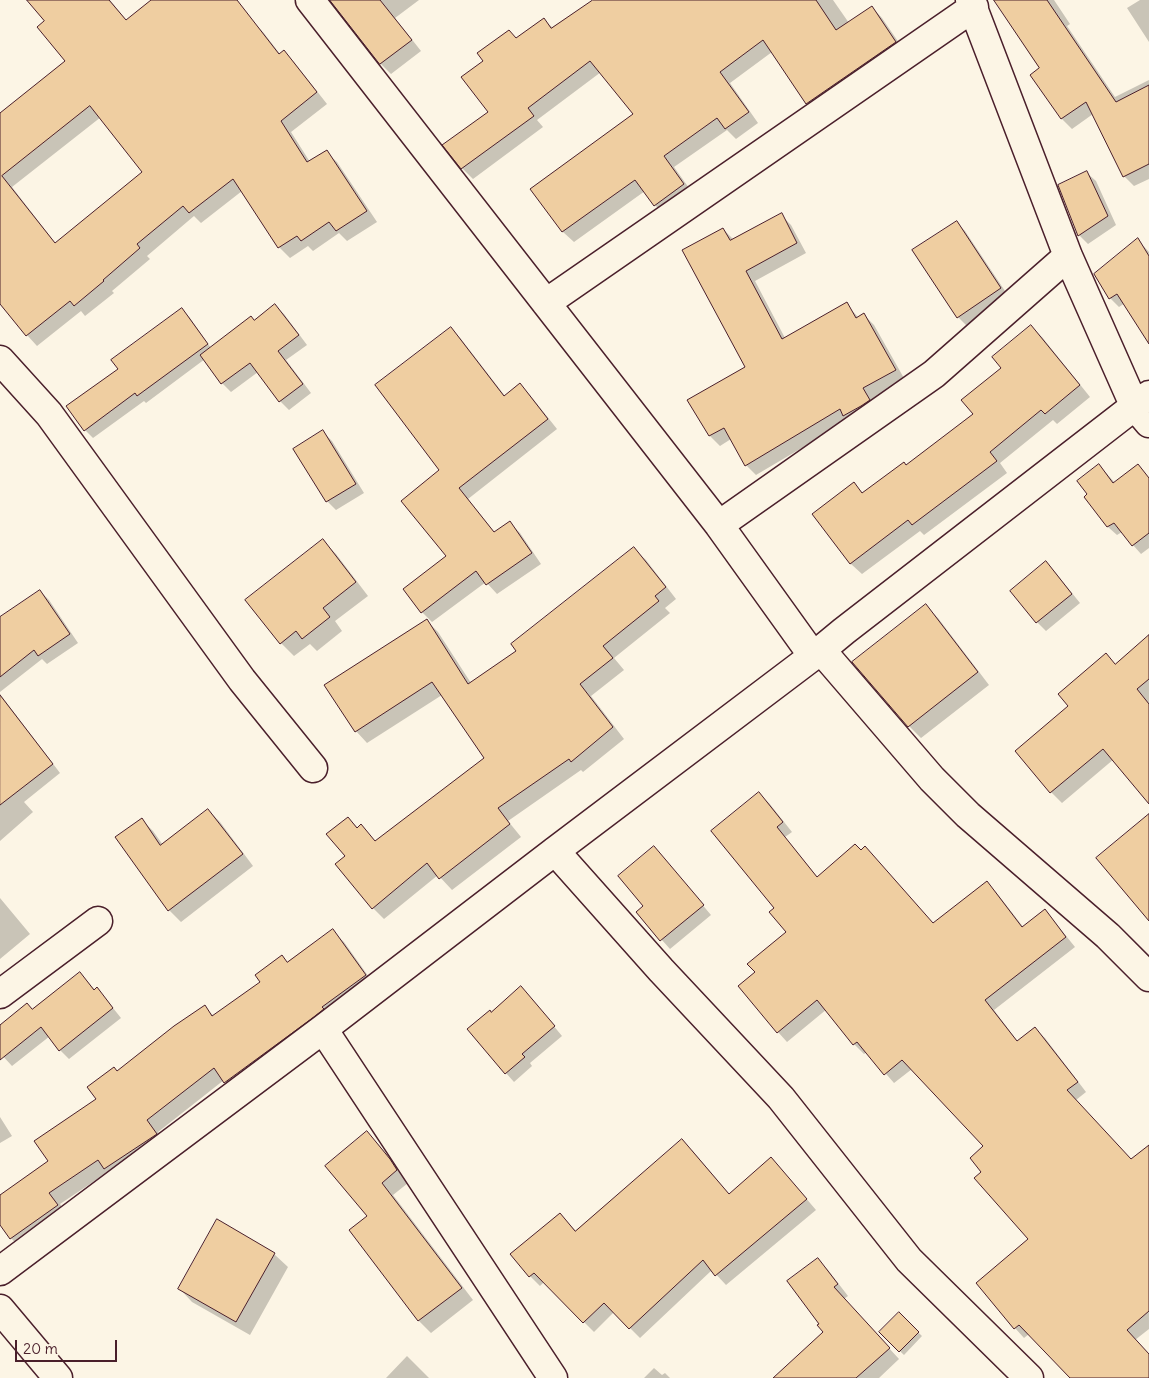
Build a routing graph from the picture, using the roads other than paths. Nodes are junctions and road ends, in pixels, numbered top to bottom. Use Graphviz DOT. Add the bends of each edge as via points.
graph roads {
  1 [pos="310,0"];
  2 [pos="972,4"];
  3 [pos="1068,256"];
  4 [pos="546,303"];
  5 [pos="0,360"];
  6 [pos="1144,408"];
  7 [pos="719,525"];
  8 [pos="817,653"];
  9 [pos="313,768"];
  10 [pos="555,851"];
  11 [pos="98,921"];
  12 [pos="1149,977"];
  13 [pos="0,994"];
  14 [pos="323,1030"];
  15 [pos="0,1270"];
  16 [pos="0,1309"];
  17 [pos="58,1378"];
  18 [pos="553,1378"];
  19 [pos="1029,1378"];
  1 -- 4 [label="street"];
  2 -- 3 [label="street"];
  2 -- 4 [label="street"];
  3 -- 6 [label="street"];
  3 -- 7 [label="street" via="934,374"];
  4 -- 7 [label="street"];
  5 -- 9 [label="street" via="49,414 242,680"];
  6 -- 8 [label="street"];
  7 -- 8 [label="street"];
  8 -- 10 [label="street"];
  8 -- 12 [label="street" via="968,815 1108,936"];
  10 -- 14 [label="street"];
  10 -- 19 [label="street" via="781,1098 909,1260"];
  11 -- 13 [label="street"];
  14 -- 15 [label="street"];
  14 -- 18 [label="street"];
  16 -- 17 [label="street"];
}
